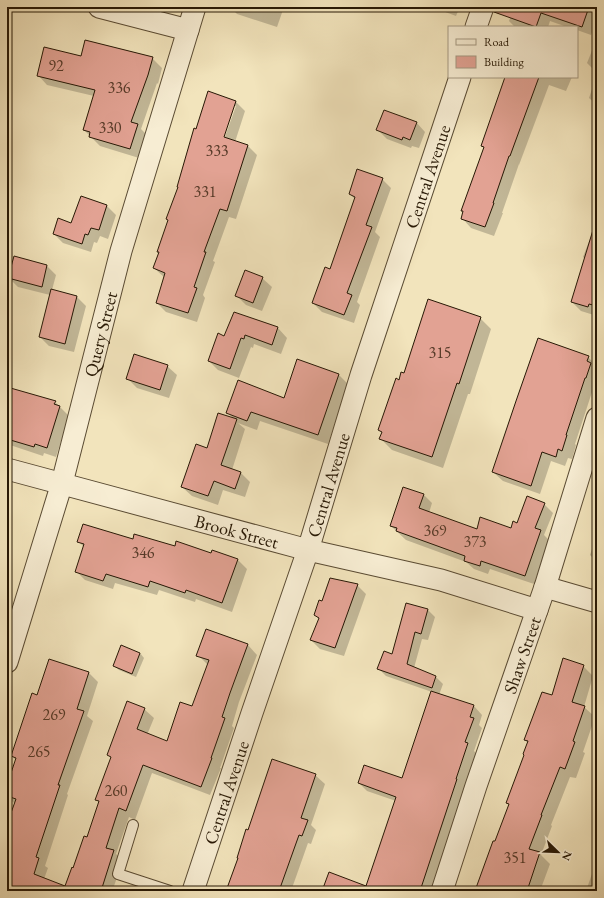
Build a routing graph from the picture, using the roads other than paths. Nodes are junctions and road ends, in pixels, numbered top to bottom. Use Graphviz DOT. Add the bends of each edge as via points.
graph roads {
  1 [pos="99,7"];
  2 [pos="195,7"];
  3 [pos="483,7"];
  4 [pos="476,26"];
  5 [pos="188,30"];
  6 [pos="460,78"];
  7 [pos="597,418"];
  8 [pos="7,469"];
  9 [pos="62,484"];
  10 [pos="308,550"];
  11 [pos="545,587"];
  12 [pos="597,602"];
  13 [pos="537,610"];
  14 [pos="7,662"];
  15 [pos="133,825"];
  16 [pos="170,891"];
  17 [pos="193,891"];
  18 [pos="442,891"];
  1 -- 5 [label="street"];
  2 -- 5 [label="street, Query Street"];
  3 -- 4 [label="street"];
  5 -- 9 [label="street, Query Street" via="121,251"];
  6 -- 10 [label="street, Central Avenue" via="360,375"];
  7 -- 11 [label="street, Shaw Street"];
  8 -- 9 [label="street, Brook Street"];
  9 -- 10 [label="street, Brook Street"];
  9 -- 14 [label="street, Query Street"];
  10 -- 13 [label="street, Brook Street" via="441,580"];
  10 -- 17 [label="street, Central Avenue"];
  11 -- 12 [label="street"];
  11 -- 13 [label="street, Shaw Street"];
  13 -- 18 [label="street, Shaw Street"];
  15 -- 16 [label="lane" via="118,874"];
}
